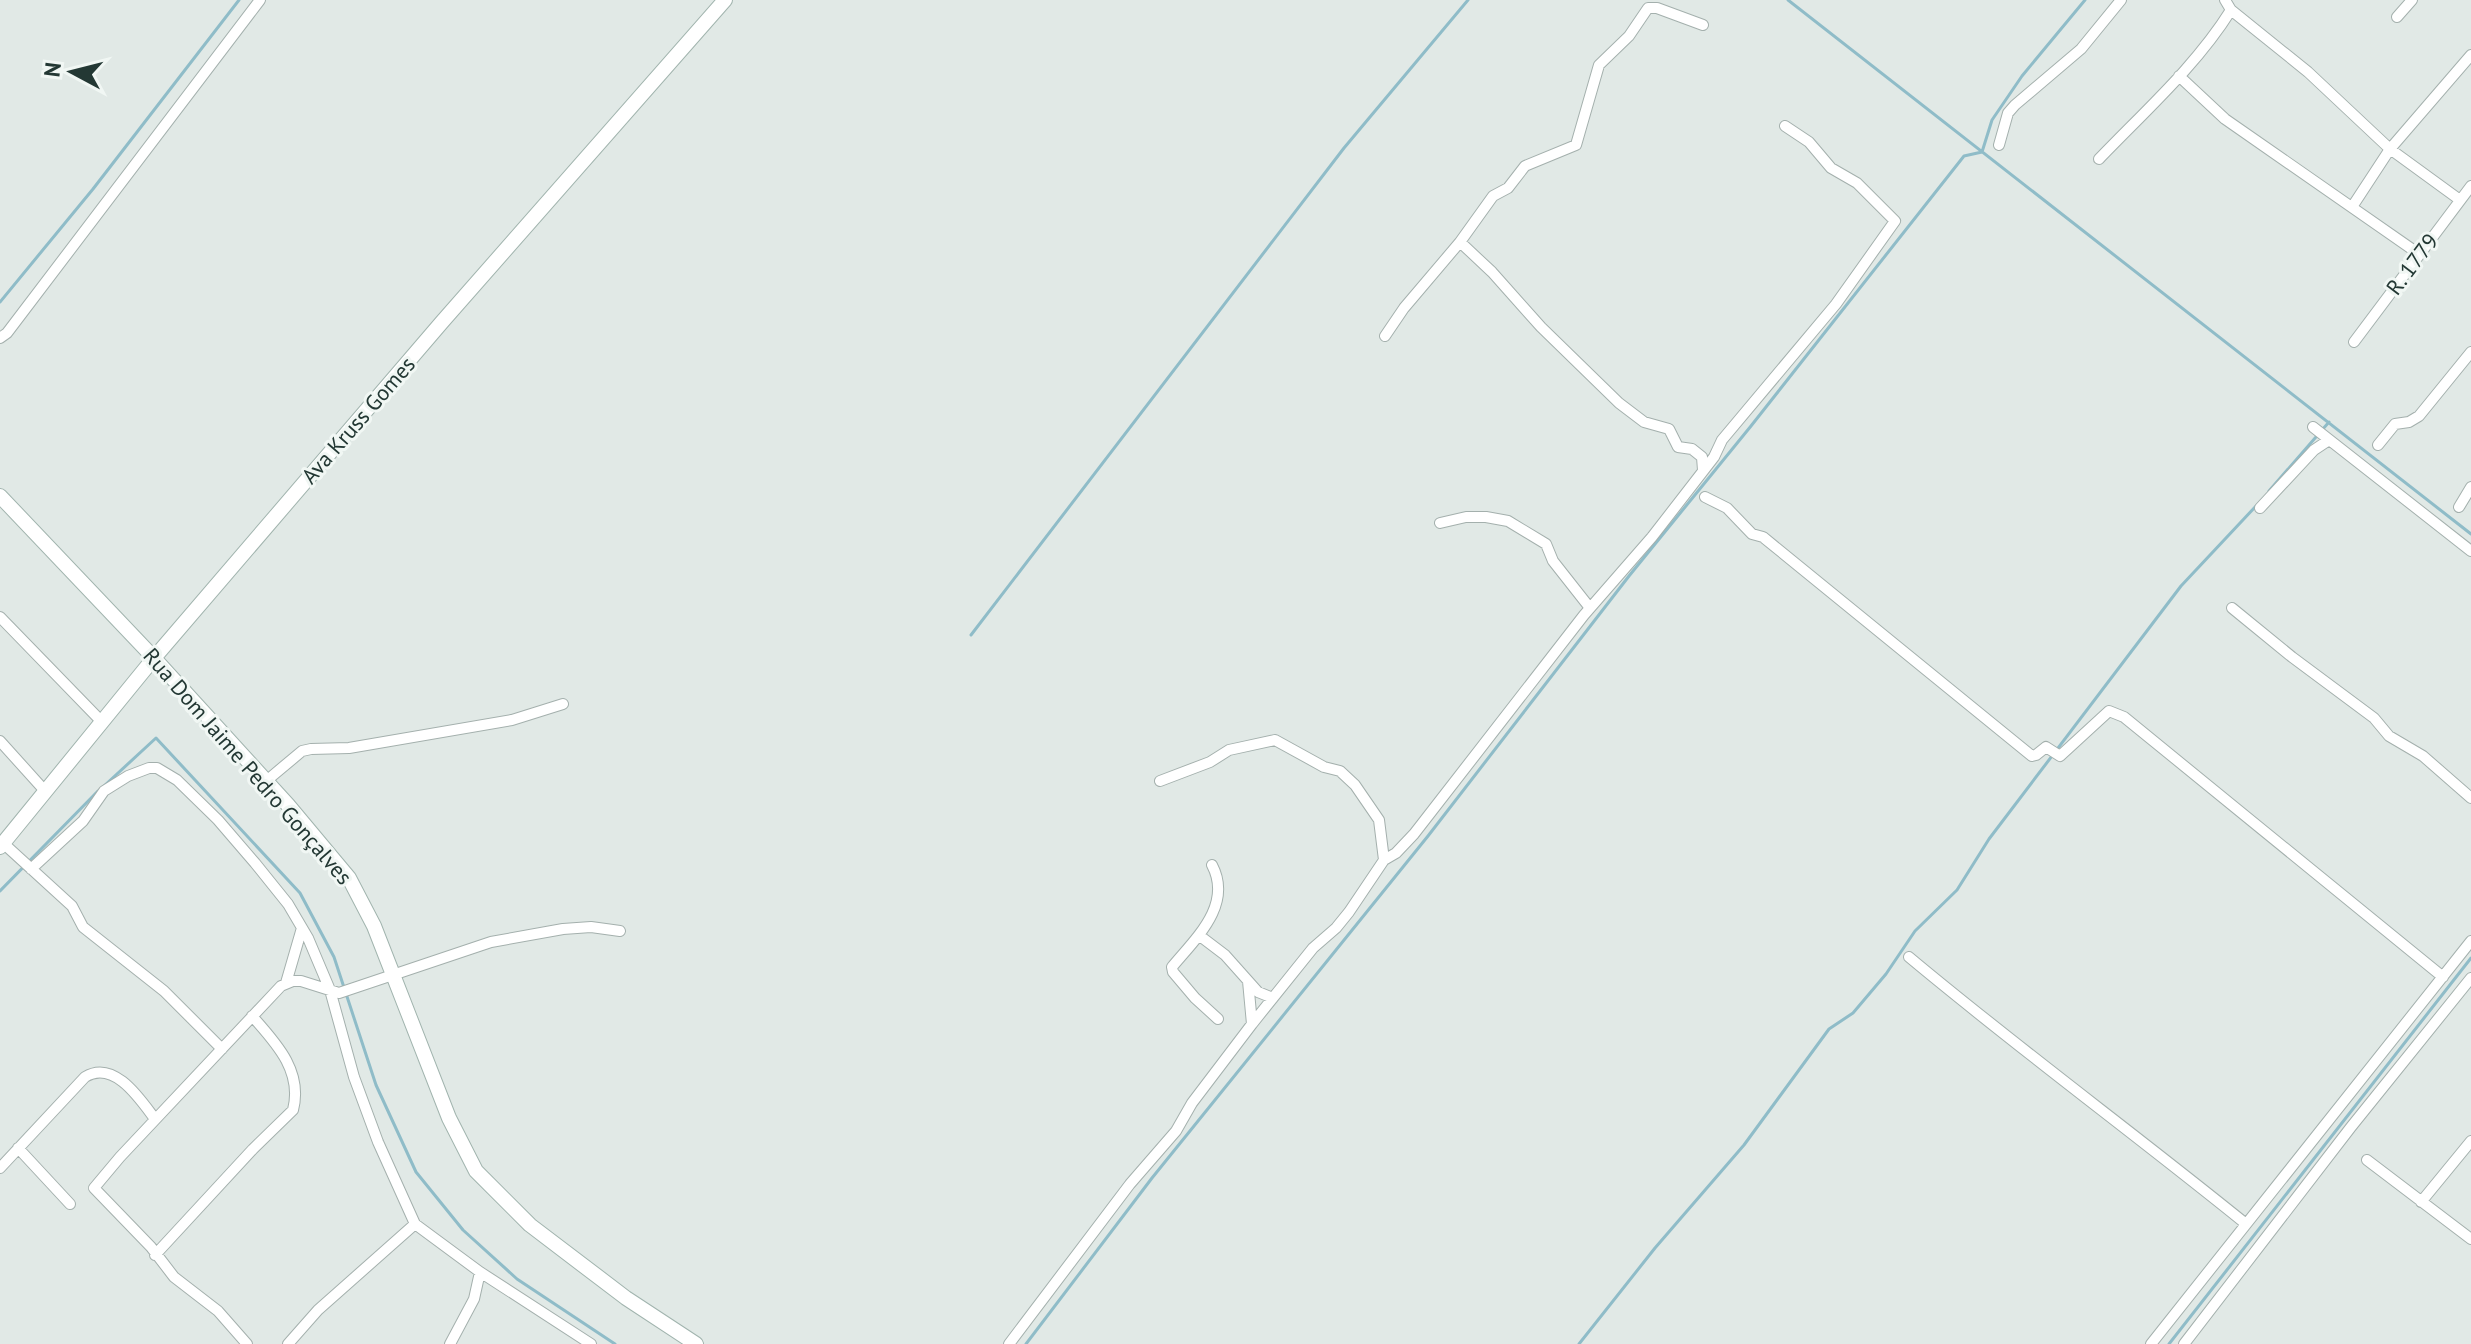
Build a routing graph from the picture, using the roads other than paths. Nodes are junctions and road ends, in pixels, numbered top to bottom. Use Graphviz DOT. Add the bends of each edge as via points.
graph roads {
  1 [pos="260,0"];
  2 [pos="725,0"];
  3 [pos="2121,0"];
  4 [pos="2412,0"];
  5 [pos="2228,5"];
  6 [pos="2397,17"];
  7 [pos="1703,25"];
  8 [pos="2471,55"];
  9 [pos="2179,76"];
  10 [pos="1785,126"];
  11 [pos="1999,145"];
  12 [pos="2390,149"];
  13 [pos="2099,159"];
  14 [pos="2471,186"];
  15 [pos="2460,200"];
  16 [pos="2352,207"];
  17 [pos="1460,242"];
  18 [pos="2419,254"];
  19 [pos="1385,336"];
  20 [pos="0,338"];
  21 [pos="2354,342"];
  22 [pos="2471,352"];
  23 [pos="2313,427"];
  24 [pos="2326,438"];
  25 [pos="2378,445"];
  26 [pos="1703,470"];
  27 [pos="2471,487"];
  28 [pos="1705,497"];
  29 [pos="1,499"];
  30 [pos="2459,507"];
  31 [pos="2260,508"];
  32 [pos="1440,523"];
  33 [pos="2471,551"];
  34 [pos="1590,608"];
  35 [pos="2232,608"];
  36 [pos="0,617"];
  37 [pos="154,658"];
  38 [pos="563,704"];
  39 [pos="102,722"];
  40 [pos="0,741"];
  41 [pos="1160,781"];
  42 [pos="265,782"];
  43 [pos="45,791"];
  44 [pos="2471,798"];
  45 [pos="1,845"];
  46 [pos="1384,860"];
  47 [pos="1212,865"];
  48 [pos="31,869"];
  49 [pos="302,928"];
  50 [pos="620,931"];
  51 [pos="1200,936"];
  52 [pos="2471,941"];
  53 [pos="1909,957"];
  54 [pos="393,975"];
  55 [pos="2443,977"];
  56 [pos="2471,978"];
  57 [pos="1248,979"];
  58 [pos="286,983"];
  59 [pos="334,992"];
  60 [pos="1273,998"];
  61 [pos="252,1016"];
  62 [pos="1218,1019"];
  63 [pos="1252,1024"];
  64 [pos="222,1049"];
  65 [pos="155,1119"];
  66 [pos="2471,1141"];
  67 [pos="18,1148"];
  68 [pos="2367,1160"];
  69 [pos="0,1168"];
  70 [pos="2421,1202"];
  71 [pos="70,1204"];
  72 [pos="415,1224"];
  73 [pos="2246,1224"];
  74 [pos="2471,1239"];
  75 [pos="155,1255"];
  76 [pos="480,1272"];
  77 [pos="247,1344"];
  78 [pos="288,1344"];
  79 [pos="450,1344"];
  80 [pos="591,1344"];
  81 [pos="696,1344"];
  82 [pos="1009,1344"];
  83 [pos="2151,1344"];
  84 [pos="2184,1344"];
  1 -- 20 [label="street"];
  2 -- 37 [label="main road, Ava Kruss Gomes"];
  3 -- 11 [label="street" via="2081,49 2008,113"];
  4 -- 6 [label="street"];
  5 -- 9 [label="street" via="2220,28"];
  5 -- 12 [label="street"];
  7 -- 17 [label="street" via="1648,8 1599,65 1576,145 1525,166 1508,188 1493,196"];
  8 -- 12 [label="street"];
  9 -- 13 [label="street"];
  9 -- 16 [label="street" via="2225,119"];
  10 -- 26 [label="street" via="1895,221"];
  12 -- 15 [label="street"];
  12 -- 16 [label="street"];
  14 -- 15 [label="street, R. 1779"];
  15 -- 18 [label="street, R. 1779"];
  16 -- 18 [label="street"];
  17 -- 19 [label="street"];
  17 -- 26 [label="street" via="1619,403 1644,422 1669,429 1678,447 1702,457"];
  18 -- 21 [label="street, R. 1779"];
  22 -- 25 [label="street" via="2419,416 2395,424"];
  23 -- 24 [label="street"];
  24 -- 31 [label="street"];
  24 -- 33 [label="street"];
  26 -- 34 [label="street"];
  27 -- 30 [label="street"];
  28 -- 55 [label="street" via="1727,508 1752,534 1763,537 2032,756 2046,747 2060,756 2109,711 2124,717"];
  29 -- 37 [label="main road, Rua Dom Jaime Pedro Gonçalves"];
  32 -- 34 [label="street" via="1466,517 1508,521 1546,544"];
  34 -- 46 [label="street" via="1414,834"];
  35 -- 44 [label="street"];
  36 -- 39 [label="street"];
  37 -- 39 [label="main road, Ava Kruss Gomes"];
  37 -- 42 [label="main road, Rua Dom Jaime Pedro Gonçalves"];
  38 -- 42 [label="street" via="512,720 373,745 302,751"];
  39 -- 43 [label="main road, Ava Kruss Gomes"];
  40 -- 43 [label="street"];
  41 -- 46 [label="street" via="1229,750 1283,742 1340,771 1355,785 1379,820"];
  42 -- 54 [label="main road, Rua Dom Jaime Pedro Gonçalves" via="349,878"];
  43 -- 45 [label="main road, Ava Kruss Gomes"];
  45 -- 48 [label="street"];
  46 -- 60 [label="street" via="1343,920"];
  47 -- 51 [label="street" via="1219,895"];
  48 -- 49 [label="street" via="83,821 104,791 138,771 157,768 218,820"];
  48 -- 64 [label="street" via="72,906 80,924 164,991"];
  49 -- 58 [label="street"];
  49 -- 59 [label="street"];
  50 -- 54 [label="street" via="591,927 527,935"];
  51 -- 57 [label="street"];
  51 -- 62 [label="street" via="1173,972"];
  52 -- 55 [label="street"];
  53 -- 73 [label="street"];
  54 -- 59 [label="street"];
  54 -- 81 [label="main road, Rua Dom Jaime Pedro Gonçalves" via="449,1118 482,1178 542,1234"];
  55 -- 73 [label="street"];
  56 -- 84 [label="street"];
  57 -- 60 [label="street" via="1258,992"];
  57 -- 63 [label="street"];
  58 -- 59 [label="street" via="301,981"];
  58 -- 61 [label="street"];
  59 -- 72 [label="street" via="354,1077"];
  60 -- 63 [label="street"];
  61 -- 64 [label="street"];
  61 -- 75 [label="street" via="291,1066 293,1110"];
  63 -- 82 [label="street" via="1176,1131"];
  64 -- 65 [label="street"];
  65 -- 67 [label="street" via="118,1078 93,1072"];
  65 -- 75 [label="street" via="94,1188"];
  66 -- 70 [label="street"];
  67 -- 69 [label="street"];
  67 -- 71 [label="street"];
  68 -- 70 [label="street"];
  70 -- 74 [label="street"];
  72 -- 76 [label="street"];
  72 -- 78 [label="street" via="318,1310"];
  73 -- 83 [label="street"];
  75 -- 77 [label="street"];
  76 -- 79 [label="street" via="474,1299"];
  76 -- 80 [label="street"];
}
